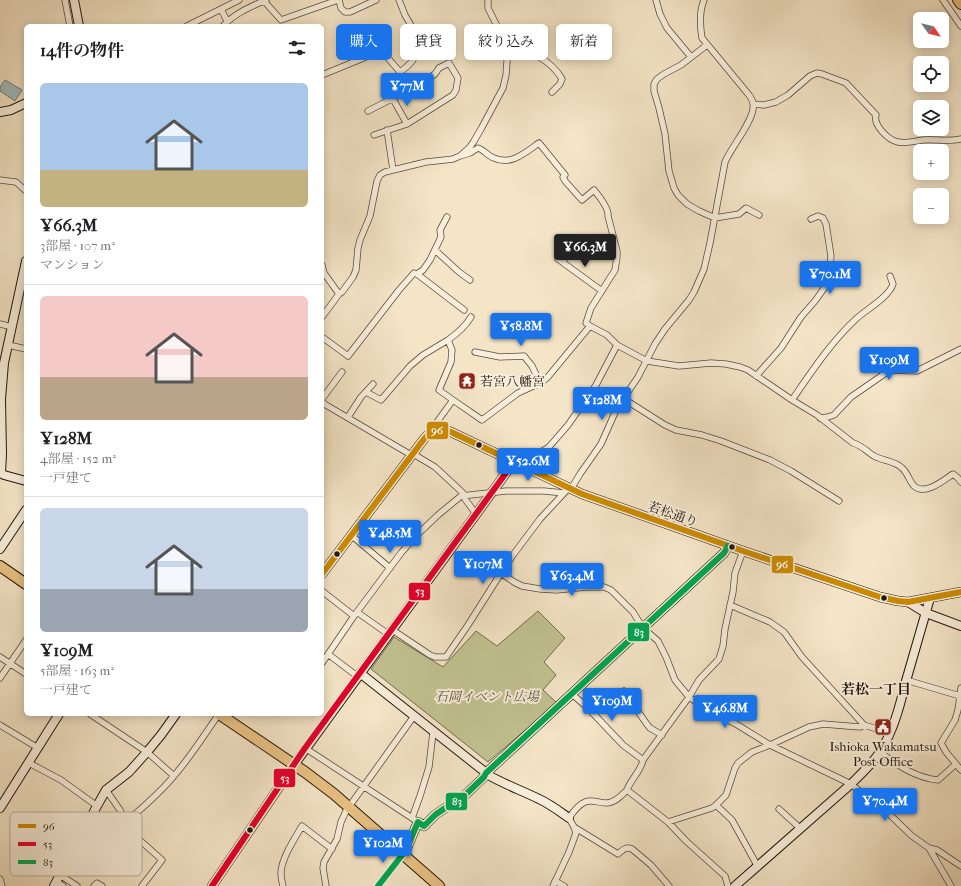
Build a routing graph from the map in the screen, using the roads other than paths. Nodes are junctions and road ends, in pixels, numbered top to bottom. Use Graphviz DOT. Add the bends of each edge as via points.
graph roads {
  1 [pos="65,0"];
  2 [pos="74,0"];
  3 [pos="239,0"];
  4 [pos="265,0"];
  5 [pos="339,0"];
  6 [pos="376,0"];
  7 [pos="399,0"];
  8 [pos="488,0"];
  9 [pos="656,0"];
  10 [pos="704,0"];
  11 [pos="943,0"];
  12 [pos="958,0"];
  13 [pos="961,4"];
  14 [pos="221,9"];
  15 [pos="228,21"];
  16 [pos="70,24"];
  17 [pos="79,24"];
  18 [pos="191,24"];
  19 [pos="225,24"];
  20 [pos="496,24"];
  21 [pos="961,26"];
  22 [pos="707,44"];
  23 [pos="691,57"];
  24 [pos="507,60"];
  25 [pos="544,60"];
  26 [pos="324,74"];
  27 [pos="552,92"];
  28 [pos="392,99"];
  29 [pos="24,104"];
  30 [pos="753,104"];
  31 [pos="368,111"];
  32 [pos="0,112"];
  33 [pos="407,124"];
  34 [pos="387,130"];
  35 [pos="374,135"];
  36 [pos="961,139"];
  37 [pos="460,156"];
  38 [pos="393,170"];
  39 [pos="0,180"];
  40 [pos="24,189"];
  41 [pos="760,215"];
  42 [pos="447,217"];
  43 [pos="714,218"];
  44 [pos="811,219"];
  45 [pos="435,250"];
  46 [pos="572,250"];
  47 [pos="24,270"];
  48 [pos="324,273"];
  49 [pos="417,274"];
  50 [pos="890,276"];
  51 [pos="470,280"];
  52 [pos="602,291"];
  53 [pos="339,294"];
  54 [pos="464,310"];
  55 [pos="324,314"];
  56 [pos="471,317"];
  57 [pos="0,324"];
  58 [pos="590,326"];
  59 [pos="12,327"];
  60 [pos="324,338"];
  61 [pos="448,340"];
  62 [pos="8,345"];
  63 [pos="617,345"];
  64 [pos="24,349"];
  65 [pos="961,349"];
  66 [pos="475,352"];
  67 [pos="647,361"];
  68 [pos="342,372"];
  69 [pos="756,376"];
  70 [pos="540,383"];
  71 [pos="372,384"];
  72 [pos="366,392"];
  73 [pos="624,399"];
  74 [pos="324,400"];
  75 [pos="452,400"];
  76 [pos="792,400"];
  77 [pos="324,403"];
  78 [pos="348,418"];
  79 [pos="820,418"];
  80 [pos="436,430"];
  81 [pos="411,455"];
  82 [pos="517,464"];
  83 [pos="1,473"];
  84 [pos="24,481"];
  85 [pos="961,482"];
  86 [pos="568,490"];
  87 [pos="492,492"];
  88 [pos="464,495"];
  89 [pos="839,501"];
  90 [pos="24,513"];
  91 [pos="476,514"];
  92 [pos="351,535"];
  93 [pos="728,546"];
  94 [pos="0,549"];
  95 [pos="744,551"];
  96 [pos="0,566"];
  97 [pos="390,568"];
  98 [pos="324,571"];
  99 [pos="501,573"];
  100 [pos="24,583"];
  101 [pos="324,592"];
  102 [pos="961,592"];
  103 [pos="930,598"];
  104 [pos="908,602"];
  105 [pos="730,605"];
  106 [pos="926,613"];
  107 [pos="355,614"];
  108 [pos="961,626"];
  109 [pos="643,628"];
  110 [pos="390,632"];
  111 [pos="24,643"];
  112 [pos="328,654"];
  113 [pos="0,657"];
  114 [pos="324,660"];
  115 [pos="10,664"];
  116 [pos="24,673"];
  117 [pos="359,674"];
  118 [pos="0,678"];
  119 [pos="906,680"];
  120 [pos="961,688"];
  121 [pos="624,691"];
  122 [pos="572,694"];
  123 [pos="960,696"];
  124 [pos="689,698"];
  125 [pos="58,716"];
  126 [pos="93,716"];
  127 [pos="175,716"];
  128 [pos="218,716"];
  129 [pos="222,716"];
  130 [pos="414,716"];
  131 [pos="0,725"];
  132 [pos="864,725"];
  133 [pos="434,732"];
  134 [pos="890,733"];
  135 [pos="662,735"];
  136 [pos="770,745"];
  137 [pos="38,748"];
  138 [pos="305,748"];
  139 [pos="147,752"];
  140 [pos="880,752"];
  141 [pos="643,760"];
  142 [pos="29,763"];
  143 [pos="956,764"];
  144 [pos="294,765"];
  145 [pos="961,770"];
  146 [pos="486,773"];
  147 [pos="174,776"];
  148 [pos="851,784"];
  149 [pos="364,787"];
  150 [pos="106,790"];
  151 [pos="627,790"];
  152 [pos="716,805"];
  153 [pos="97,806"];
  154 [pos="349,807"];
  155 [pos="0,808"];
  156 [pos="779,809"];
  157 [pos="94,812"];
  158 [pos="121,812"];
  159 [pos="138,812"];
  160 [pos="569,818"];
  161 [pos="415,820"];
  162 [pos="668,822"];
  163 [pos="574,827"];
  164 [pos="801,829"];
  165 [pos="142,842"];
  166 [pos="929,848"];
  167 [pos="332,849"];
  168 [pos="403,855"];
  169 [pos="961,866"];
  170 [pos="758,867"];
  171 [pos="0,879"];
  172 [pos="59,882"];
  173 [pos="554,884"];
  174 [pos="2,886"];
  175 [pos="77,886"];
  176 [pos="94,886"];
  177 [pos="102,886"];
  178 [pos="142,886"];
  179 [pos="212,886"];
  180 [pos="283,886"];
  181 [pos="326,886"];
  182 [pos="378,886"];
  183 [pos="439,886"];
  184 [pos="564,886"];
  185 [pos="669,886"];
  186 [pos="728,886"];
  187 [pos="736,886"];
  188 [pos="951,886"];
  1 -- 16 [label="street"];
  2 -- 17 [label="street"];
  3 -- 14 [label="street"];
  4 -- 5 [label="street" via="281,20"];
  4 -- 15 [label="street"];
  5 -- 6 [label="street" via="345,12"];
  7 -- 26 [label="street" via="420,41 415,58 410,64 400,72 380,49"];
  8 -- 20 [label="street" via="488,8"];
  9 -- 23 [label="street" via="667,28"];
  10 -- 22 [label="street" via="701,27 702,38"];
  11 -- 21 [label="street"];
  12 -- 13 [label="highway"];
  14 -- 15 [label="street"];
  14 -- 18 [label="street"];
  15 -- 19 [label="street"];
  22 -- 23 [label="street"];
  22 -- 30 [label="street" via="749,95"];
  23 -- 43 [label="street" via="657,79 654,91 674,188 687,204"];
  24 -- 37 [label="street" via="503,88 474,142"];
  25 -- 27 [label="street" via="562,79"];
  28 -- 31 [label="street"];
  28 -- 33 [label="street"];
  28 -- 33 [label="street" via="417,86 449,63 458,78 453,95"];
  29 -- 32 [label="street"];
  30 -- 36 [label="street" via="776,102 817,73 846,83 876,115 877,124 892,141 904,143"];
  30 -- 43 [label="street" via="751,118 725,162"];
  33 -- 34 [label="street"];
  34 -- 35 [label="street"];
  34 -- 38 [label="street"];
  37 -- 38 [label="street"];
  37 -- 52 [label="street" via="478,148 499,160 514,159 539,143 566,175 563,177 565,181 582,200 594,190 609,212 610,229 617,251 615,270"];
  38 -- 53 [label="street" via="380,175 370,216 360,240 356,270"];
  39 -- 40 [label="street" via="16,182"];
  41 -- 43 [label="street" via="746,208 739,214"];
  42 -- 45 [label="street" via="440,230 441,237"];
  43 -- 67 [label="street" via="704,269 694,292 665,329"];
  44 -- 69 [label="street" via="818,216 823,218 826,224 831,256 825,287 781,348"];
  45 -- 49 [label="street" via="423,270"];
  45 -- 51 [label="street"];
  46 -- 52 [label="street" via="560,261"];
  47 -- 59 [label="street"];
  48 -- 53 [label="street"];
  49 -- 54 [label="street"];
  49 -- 60 [label="street" via="414,273 399,290 348,356"];
  50 -- 76 [label="street" via="893,284 890,292 838,337"];
  52 -- 58 [label="street" via="588,317 586,323"];
  53 -- 55 [label="street"];
  56 -- 61 [label="street" via="460,332"];
  57 -- 59 [label="street"];
  58 -- 63 [label="street" via="607,335"];
  58 -- 70 [label="street"];
  59 -- 62 [label="street"];
  61 -- 72 [label="street" via="410,366 381,400"];
  61 -- 75 [label="street" via="452,350 451,362 439,390"];
  62 -- 64 [label="street"];
  62 -- 83 [label="street" via="1,399"];
  63 -- 67 [label="street"];
  63 -- 82 [label="street" via="596,385 549,447"];
  65 -- 79 [label="street" via="917,371 890,370 851,397 834,415"];
  66 -- 70 [label="street" via="500,357 524,356"];
  67 -- 69 [label="street" via="679,366 726,364 748,370"];
  67 -- 73 [label="street"];
  68 -- 74 [label="street"];
  69 -- 76 [label="street"];
  70 -- 75 [label="street" via="518,394 482,420"];
  71 -- 72 [label="street"];
  72 -- 78 [label="street"];
  73 -- 86 [label="street" via="601,444"];
  73 -- 89 [label="street" via="676,430 721,441 770,460"];
  75 -- 80 [label="street" via="437,422"];
  76 -- 79 [label="street"];
  77 -- 78 [label="street"];
  78 -- 81 [label="street"];
  79 -- 85 [label="street" via="874,456 898,464 919,489 932,488 953,474"];
  80 -- 81 [label="street" via="427,435"];
  80 -- 82 [label="street, 若松通り" via="451,432"];
  81 -- 88 [label="street" via="435,467"];
  81 -- 92 [label="street"];
  82 -- 86 [label="street, 若松通り"];
  82 -- 87 [label="street"];
  83 -- 84 [label="street"];
  86 -- 87 [label="street"];
  86 -- 93 [label="street, 若松通り"];
  86 -- 99 [label="street" via="540,519"];
  87 -- 88 [label="street"];
  87 -- 91 [label="street"];
  88 -- 91 [label="street"];
  88 -- 97 [label="street" via="417,535"];
  90 -- 94 [label="street"];
  91 -- 110 [label="street"];
  92 -- 97 [label="street"];
  92 -- 98 [label="street"];
  93 -- 95 [label="street, 若松通り"];
  93 -- 109 [label="street" via="724,553"];
  95 -- 104 [label="street, 若松通り" via="880,597"];
  95 -- 105 [label="street" via="735,573"];
  96 -- 100 [label="highway"];
  97 -- 107 [label="street"];
  99 -- 109 [label="street" via="522,586 540,589 604,587 621,599"];
  99 -- 110 [label="street" via="446,657 430,655"];
  101 -- 107 [label="street"];
  102 -- 103 [label="street"];
  103 -- 104 [label="street"];
  103 -- 106 [label="street"];
  104 -- 106 [label="street"];
  105 -- 124 [label="street" via="719,659 699,680"];
  105 -- 132 [label="street" via="770,622 784,632 802,657"];
  106 -- 108 [label="street"];
  106 -- 119 [label="street"];
  107 -- 110 [label="street"];
  107 -- 112 [label="street"];
  109 -- 122 [label="street"];
  109 -- 124 [label="street" via="658,641 675,680"];
  110 -- 117 [label="street"];
  111 -- 115 [label="street"];
  112 -- 114 [label="street"];
  112 -- 117 [label="street"];
  113 -- 115 [label="street"];
  115 -- 116 [label="street"];
  115 -- 118 [label="street"];
  117 -- 130 [label="street"];
  117 -- 138 [label="street"];
  119 -- 123 [label="street"];
  119 -- 134 [label="street"];
  120 -- 123 [label="street"];
  121 -- 135 [label="street" via="650,728"];
  122 -- 141 [label="street" via="623,745"];
  122 -- 146 [label="street"];
  123 -- 143 [label="street" via="955,720 941,743"];
  124 -- 135 [label="street"];
  124 -- 136 [label="street"];
  125 -- 137 [label="street"];
  126 -- 139 [label="street"];
  127 -- 139 [label="street"];
  128 -- 147 [label="street"];
  129 -- 144 [label="highway"];
  130 -- 133 [label="street"];
  130 -- 149 [label="street"];
  131 -- 137 [label="street"];
  132 -- 134 [label="street"];
  132 -- 136 [label="street" via="860,727 823,724 809,727"];
  133 -- 146 [label="street"];
  133 -- 161 [label="street" via="429,767"];
  134 -- 140 [label="street"];
  135 -- 141 [label="street"];
  136 -- 148 [label="street"];
  136 -- 152 [label="street" via="752,752 738,763 726,795"];
  137 -- 142 [label="street"];
  138 -- 144 [label="street"];
  138 -- 149 [label="street"];
  139 -- 147 [label="street"];
  139 -- 150 [label="street" via="129,772"];
  140 -- 143 [label="street" via="894,763 930,779 938,780"];
  140 -- 148 [label="street"];
  141 -- 151 [label="street"];
  142 -- 153 [label="street" via="61,780"];
  142 -- 155 [label="street"];
  143 -- 145 [label="street"];
  144 -- 154 [label="highway"];
  144 -- 179 [label="main road"];
  146 -- 160 [label="street" via="502,783 552,805"];
  146 -- 161 [label="street" via="462,798 435,814 424,826"];
  147 -- 159 [label="street"];
  148 -- 164 [label="street"];
  148 -- 166 [label="street"];
  149 -- 154 [label="street"];
  149 -- 161 [label="street"];
  150 -- 153 [label="street"];
  150 -- 158 [label="street"];
  151 -- 160 [label="street" via="608,803 584,803"];
  151 -- 162 [label="street"];
  152 -- 162 [label="street"];
  152 -- 170 [label="street" via="732,820"];
  153 -- 157 [label="street"];
  154 -- 167 [label="street"];
  154 -- 168 [label="highway"];
  156 -- 164 [label="street"];
  160 -- 163 [label="street"];
  161 -- 168 [label="street"];
  162 -- 186 [label="street" via="725,876"];
  163 -- 173 [label="street" via="576,833"];
  163 -- 185 [label="street" via="618,854 625,848 632,849 651,865"];
  164 -- 170 [label="street"];
  165 -- 178 [label="street" via="162,860"];
  166 -- 169 [label="street"];
  166 -- 188 [label="street"];
  167 -- 180 [label="street" via="302,826 290,846 283,865"];
  167 -- 181 [label="street" via="324,862"];
  168 -- 182 [label="street"];
  168 -- 183 [label="highway"];
  170 -- 187 [label="street"];
  171 -- 174 [label="street"];
  172 -- 175 [label="street"];
  173 -- 184 [label="street"];
  176 -- 177 [label="street" via="97,883"];
}
